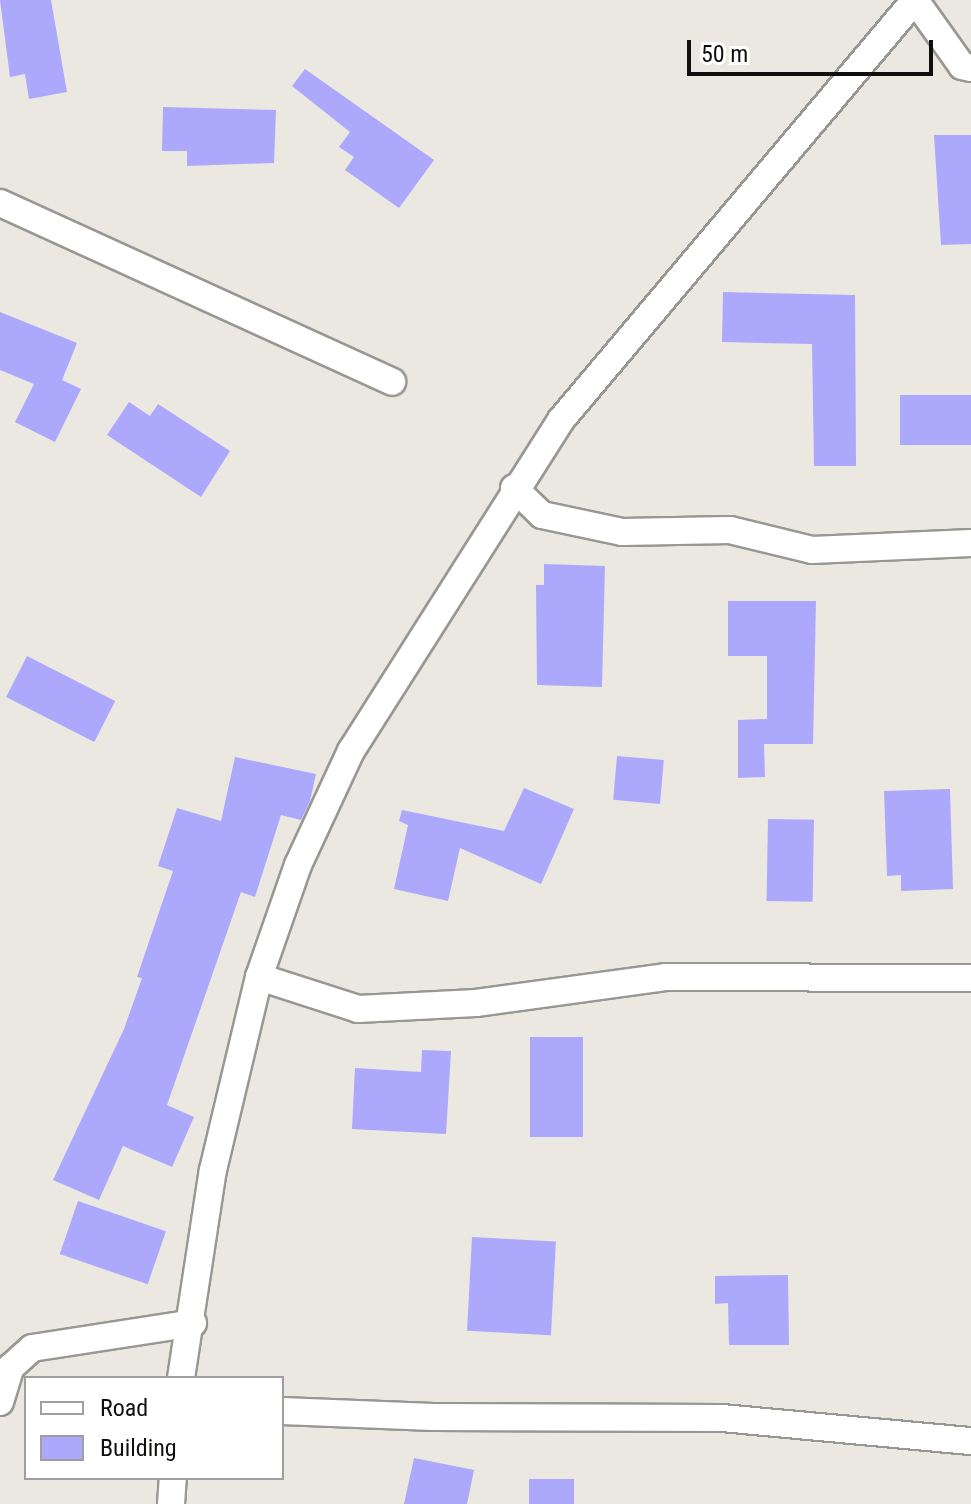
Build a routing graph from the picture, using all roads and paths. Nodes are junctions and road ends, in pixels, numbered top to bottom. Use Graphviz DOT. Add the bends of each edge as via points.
graph roads {
  1 [pos="915,0"];
  2 [pos="971,68"];
  3 [pos="0,203"];
  4 [pos="392,382"];
  5 [pos="514,488"];
  6 [pos="971,543"];
  7 [pos="259,977"];
  8 [pos="971,978"];
  9 [pos="193,1323"];
  10 [pos="181,1376"];
  11 [pos="0,1402"];
  12 [pos="284,1411"];
  13 [pos="971,1441"];
  14 [pos="173,1480"];
  15 [pos="171,1504"];
  1 -- 2 [label="street" via="962,66"];
  1 -- 5 [label="street" via="561,420"];
  3 -- 4 [label="street"];
  5 -- 6 [label="street" via="542,515 622,532 730,530 812,550"];
  5 -- 7 [label="street" via="351,751 298,865"];
  7 -- 8 [label="street" via="358,1009 476,1003 665,977"];
  7 -- 9 [label="street" via="213,1170"];
  9 -- 10 [label="street"];
  9 -- 11 [label="street" via="32,1348 11,1367"];
  12 -- 13 [label="street" via="722,1418"];
  14 -- 15 [label="street"];
}
